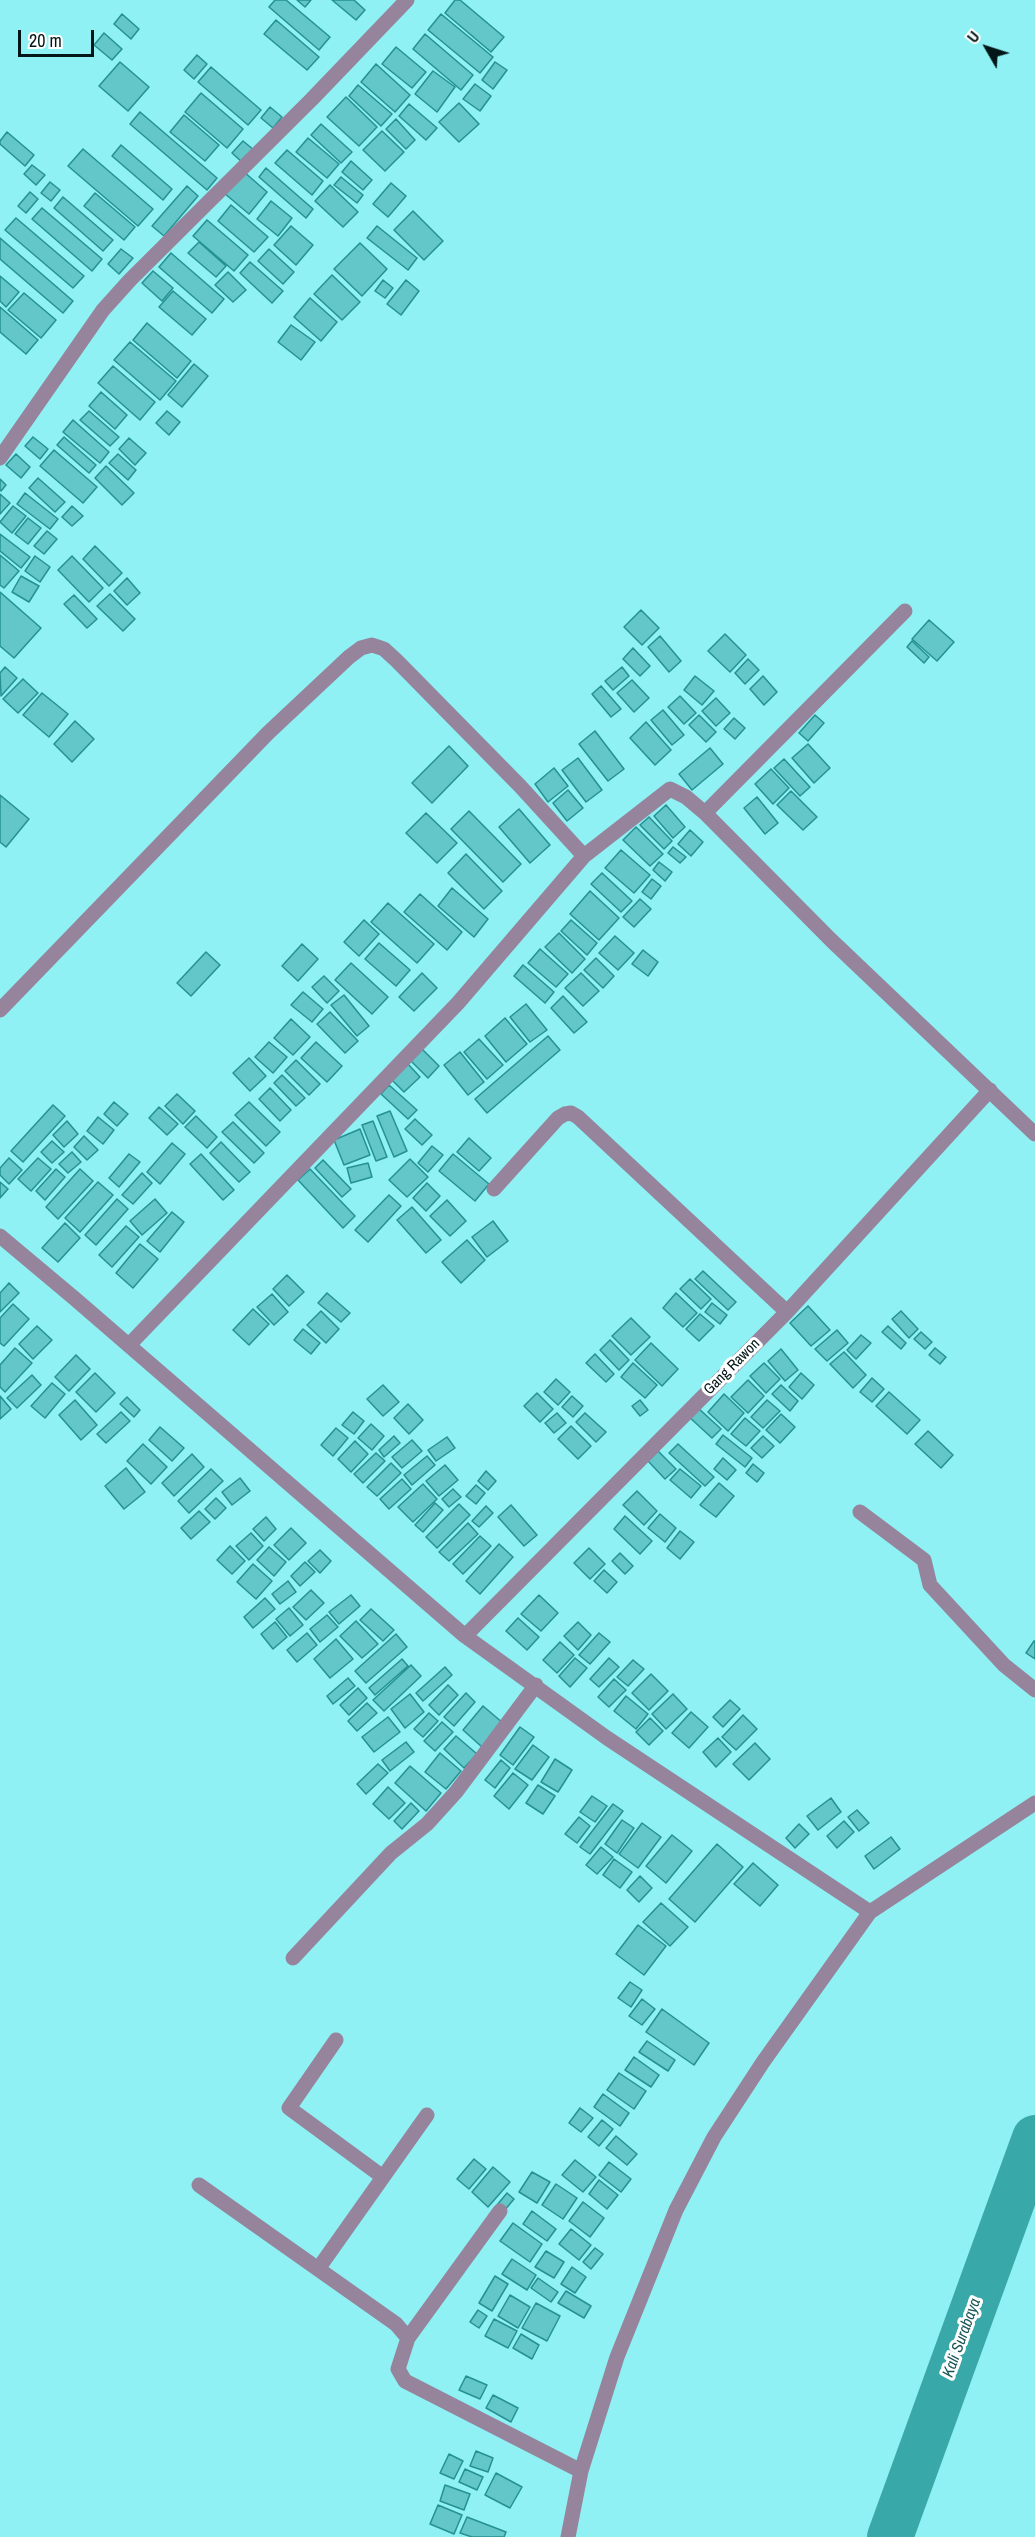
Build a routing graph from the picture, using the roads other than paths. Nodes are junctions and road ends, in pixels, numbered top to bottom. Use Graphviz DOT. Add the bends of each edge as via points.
graph roads {
  1 [pos="407,0"];
  2 [pos="0,458"];
  3 [pos="905,611"];
  4 [pos="705,813"];
  5 [pos="584,856"];
  6 [pos="0,1010"];
  7 [pos="990,1090"];
  8 [pos="1035,1134"];
  9 [pos="494,1189"];
  10 [pos="0,1236"];
  11 [pos="787,1312"];
  12 [pos="129,1345"];
  13 [pos="860,1512"];
  14 [pos="465,1636"];
  15 [pos="536,1685"];
  16 [pos="1035,1690"];
  17 [pos="1035,1803"];
  18 [pos="870,1912"];
  19 [pos="293,1958"];
  20 [pos="336,2040"];
  21 [pos="427,2115"];
  22 [pos="383,2177"];
  23 [pos="199,2185"];
  24 [pos="500,2211"];
  25 [pos="318,2269"];
  26 [pos="408,2338"];
  27 [pos="581,2470"];
  28 [pos="568,2537"];
  1 -- 2 [label="street" via="110,302"];
  3 -- 4 [label="street"];
  4 -- 5 [label="street" via="670,789"];
  4 -- 7 [label="street" via="831,940"];
  5 -- 6 [label="street" via="397,661 384,649 372,645 349,657 268,734"];
  5 -- 12 [label="street" via="458,1003"];
  7 -- 8 [label="street"];
  7 -- 11 [label="street, Gang Rawon"];
  9 -- 11 [label="street" via="558,1118 571,1113"];
  10 -- 12 [label="street"];
  11 -- 14 [label="street, Gang Rawon"];
  12 -- 14 [label="street"];
  13 -- 16 [label="street" via="924,1560 930,1585 1004,1665"];
  14 -- 15 [label="street"];
  15 -- 18 [label="street" via="607,1738"];
  15 -- 19 [label="street" via="456,1792 427,1824 391,1853"];
  17 -- 18 [label="street"];
  18 -- 27 [label="street" via="714,2137 676,2210 617,2357"];
  20 -- 22 [label="street" via="289,2108"];
  21 -- 22 [label="street"];
  22 -- 25 [label="street"];
  23 -- 25 [label="street"];
  24 -- 26 [label="street"];
  25 -- 26 [label="street" via="396,2324"];
  26 -- 27 [label="street" via="398,2369 405,2381"];
  27 -- 28 [label="street"];
}
